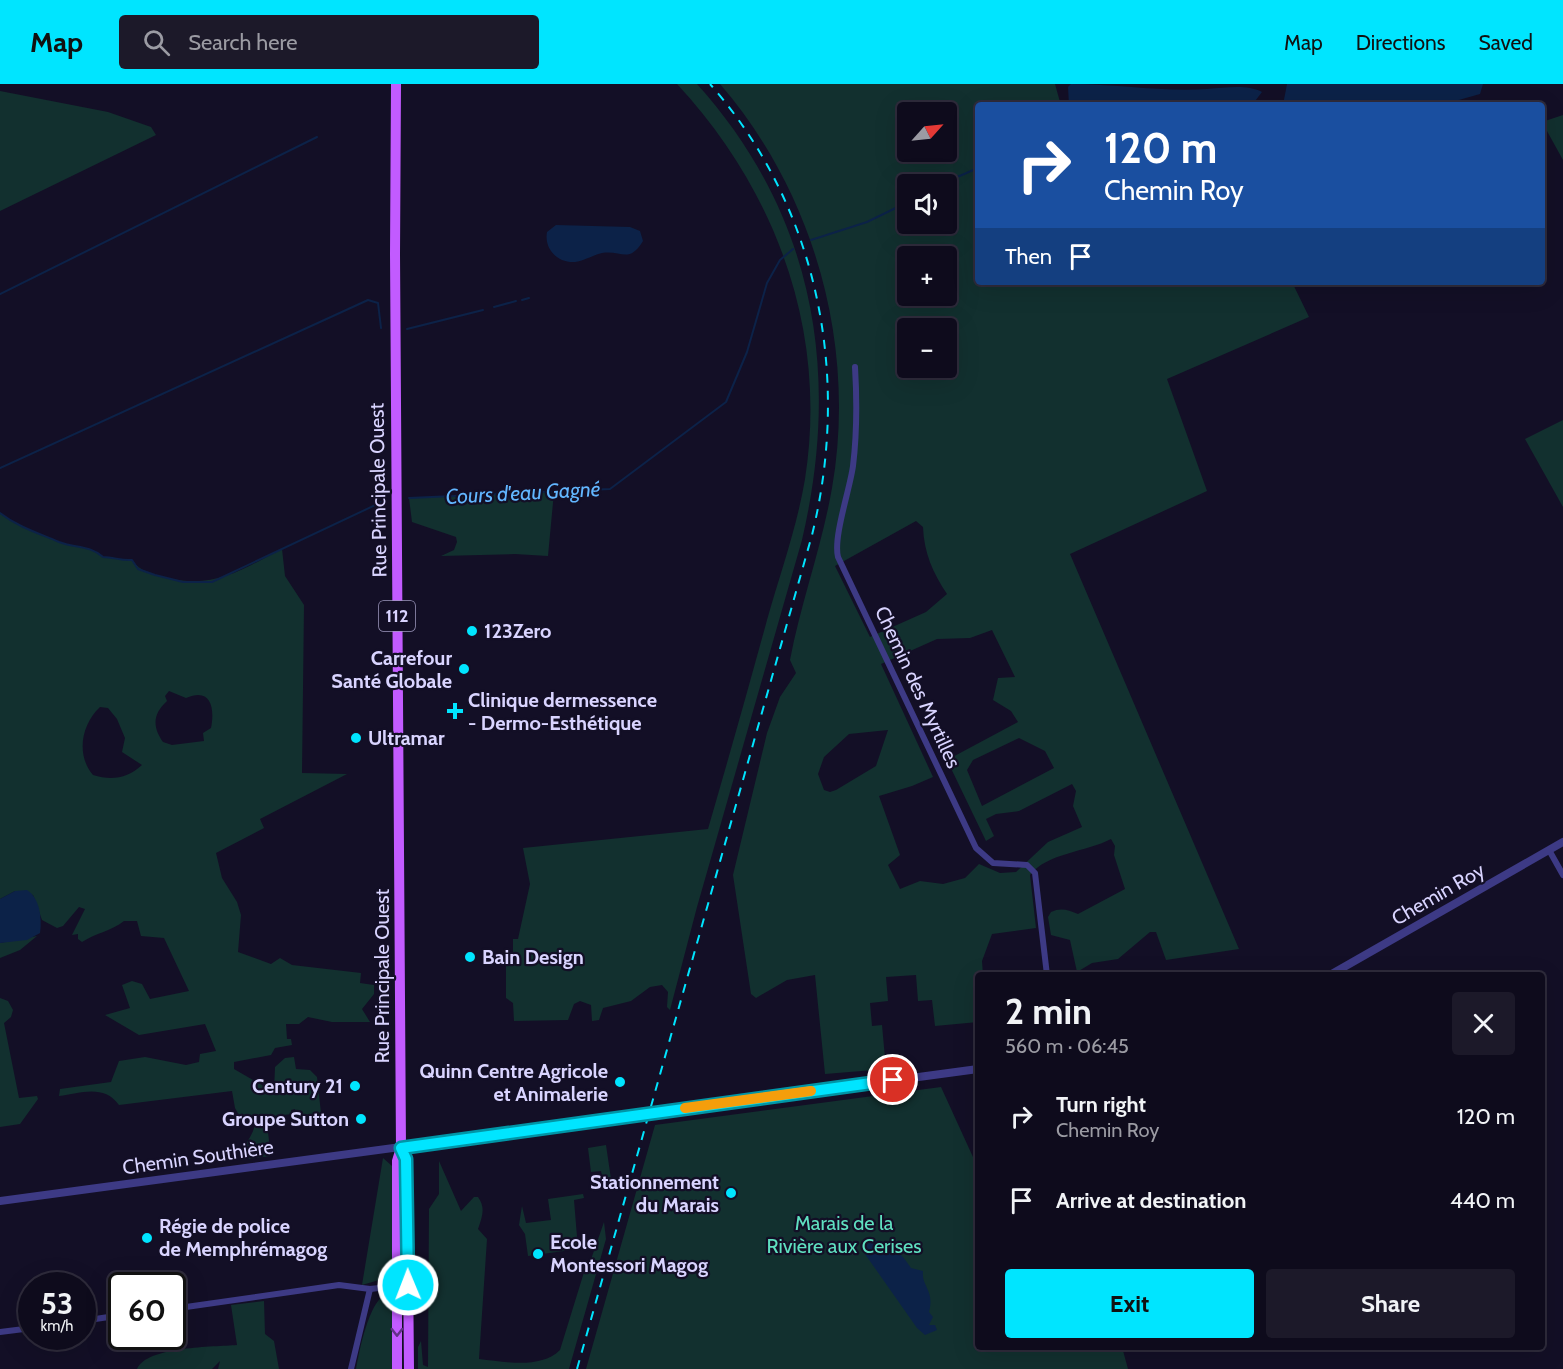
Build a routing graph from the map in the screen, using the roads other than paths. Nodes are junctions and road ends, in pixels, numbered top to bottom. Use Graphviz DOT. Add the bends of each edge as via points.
graph roads {
  1 [pos="396,84"];
  2 [pos="855,367"];
  3 [pos="1563,842"];
  4 [pos="1549,850"];
  5 [pos="1563,875"];
  6 [pos="1047,972"];
  7 [pos="1335,972"];
  8 [pos="975,1069"];
  9 [pos="401,1148"];
  10 [pos="0,1201"];
  11 [pos="403,1285"];
  12 [pos="370,1289"];
  13 [pos="186,1307"];
  14 [pos="18,1330"];
  15 [pos="0,1332"];
  16 [pos="351,1369"];
  17 [pos="397,1369"];
  18 [pos="409,1369"];
  1 -- 9 [label="main road, Rue Principale Ouest / 112"];
  2 -- 6 [label="street, Chemin des Myrtilles" via="855,447 837,542 838,557 976,848 993,863 1023,864 1033,870"];
  3 -- 4 [label="street, Chemin Roy"];
  4 -- 5 [label="street"];
  4 -- 7 [label="street, Chemin Roy"];
  8 -- 9 [label="street"];
  9 -- 10 [label="street, Chemin Southière"];
  9 -- 11 [label="main road, Rue Principale Ouest / 112" via="406,1159"];
  11 -- 12 [label="street"];
  11 -- 17 [label="main road, Rue Principale Ouest / 112, one-way"];
  11 -- 18 [label="main road, Rue Principale Ouest / 112"];
  12 -- 13 [label="street" via="339,1285"];
  12 -- 16 [label="street"];
  14 -- 15 [label="street"];
}
